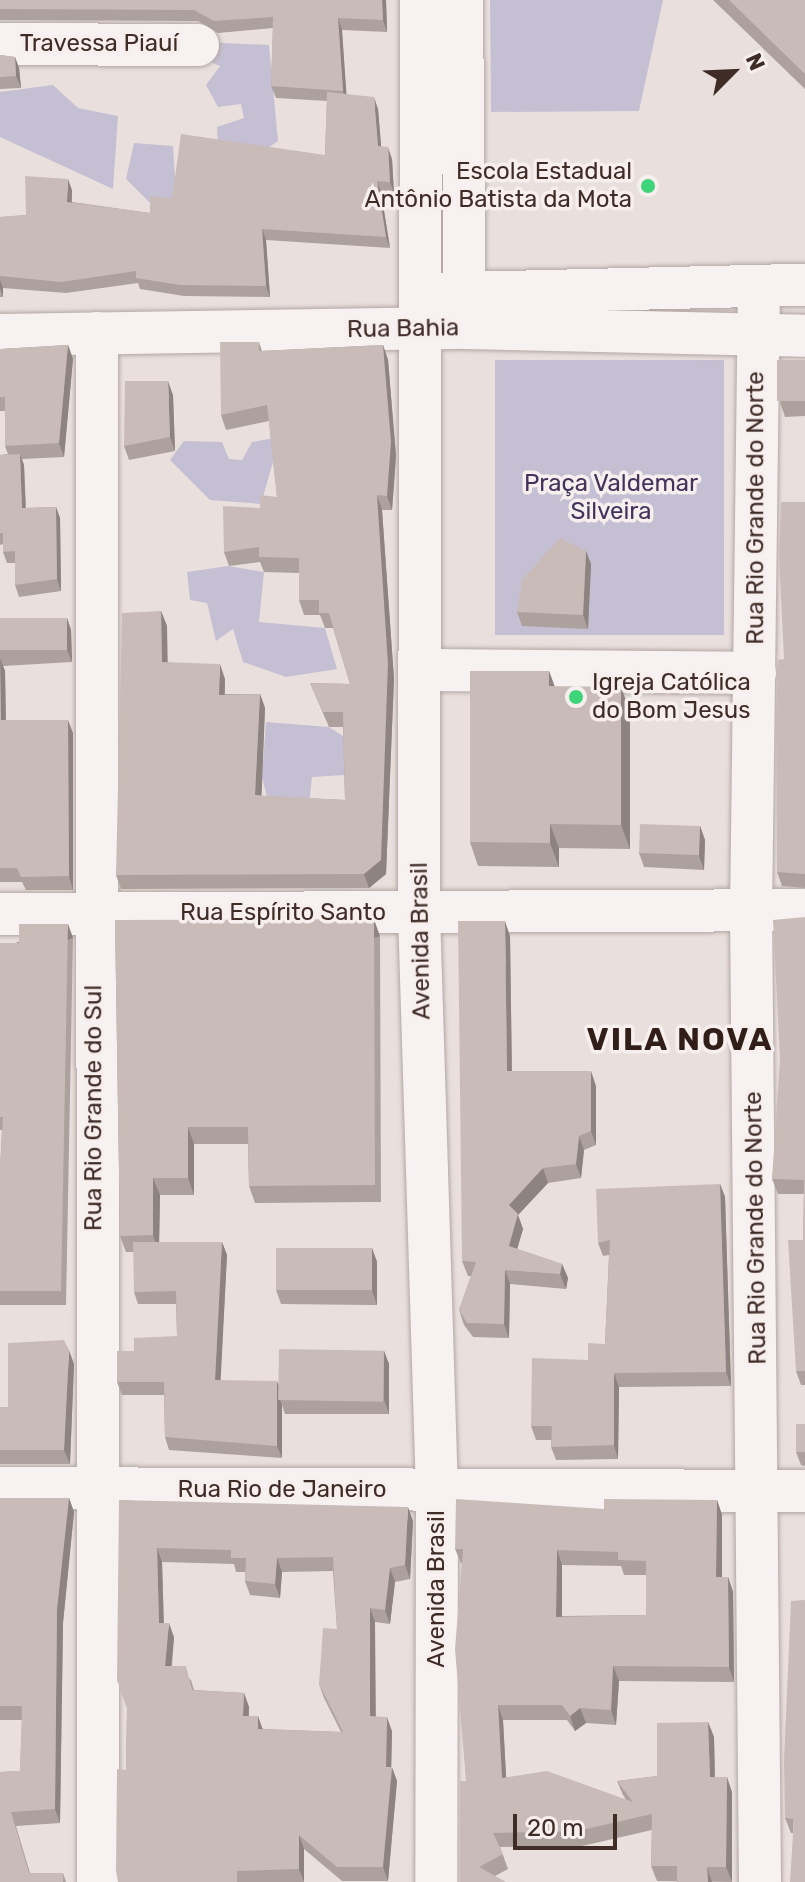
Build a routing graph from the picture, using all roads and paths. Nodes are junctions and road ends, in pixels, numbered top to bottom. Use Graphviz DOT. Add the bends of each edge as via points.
graph roads {
  1 [pos="421,0"];
  2 [pos="462,0"];
  3 [pos="0,44"];
  4 [pos="198,45"];
  5 [pos="805,285"];
  6 [pos="759,286"];
  7 [pos="444,311"];
  8 [pos="97,333"];
  9 [pos="0,335"];
  10 [pos="805,336"];
  11 [pos="758,337"];
  12 [pos="421,670"];
  13 [pos="755,673"];
  14 [pos="805,910"];
  15 [pos="751,911"];
  16 [pos="419,913"];
  17 [pos="0,914"];
  18 [pos="95,914"];
  19 [pos="0,1488"];
  20 [pos="94,1489"];
  21 [pos="437,1491"];
  22 [pos="760,1491"];
  23 [pos="805,1491"];
  24 [pos="98,1882"];
  25 [pos="436,1882"];
  26 [pos="760,1882"];
  1 -- 7 [label="street, Avenida Brasil"];
  2 -- 7 [label="street, Avenida Brasil"];
  3 -- 4 [label="street, Travessa Piauí"];
  5 -- 6 [label="street, Rua Bahia"];
  6 -- 7 [label="street, Rua Bahia"];
  6 -- 11 [label="street, Rua Rio Grande do Norte"];
  7 -- 8 [label="street, Rua Bahia"];
  7 -- 11 [label="street, Rua Bahia"];
  7 -- 12 [label="street, Avenida Brasil"];
  8 -- 9 [label="street, Rua Bahia"];
  8 -- 18 [label="street, Rua Rio Grande do Sul"];
  10 -- 11 [label="street, Rua Bahia"];
  11 -- 13 [label="street, Rua Rio Grande do Norte"];
  12 -- 13 [label="street"];
  12 -- 16 [label="street, Avenida Brasil"];
  13 -- 15 [label="street, Rua Rio Grande do Norte"];
  14 -- 15 [label="street, Rua Espírito Santo"];
  15 -- 16 [label="street, Rua Espírito Santo"];
  15 -- 22 [label="street, Rua Rio Grande do Norte"];
  16 -- 18 [label="street, Rua Espírito Santo"];
  16 -- 21 [label="street, Avenida Brasil"];
  17 -- 18 [label="street, Rua Espírito Santo"];
  18 -- 20 [label="street, Rua Rio Grande do Sul"];
  19 -- 20 [label="street, Rua Rio de Janeiro"];
  20 -- 21 [label="street, Rua Rio de Janeiro"];
  20 -- 24 [label="street, Rua Rio Grande do Sul"];
  21 -- 22 [label="street, Rua Rio de Janeiro"];
  21 -- 25 [label="street, Avenida Brasil"];
  22 -- 23 [label="street, Rua Rio de Janeiro"];
  22 -- 26 [label="street, Rua Rio Grande do Norte"];
}
